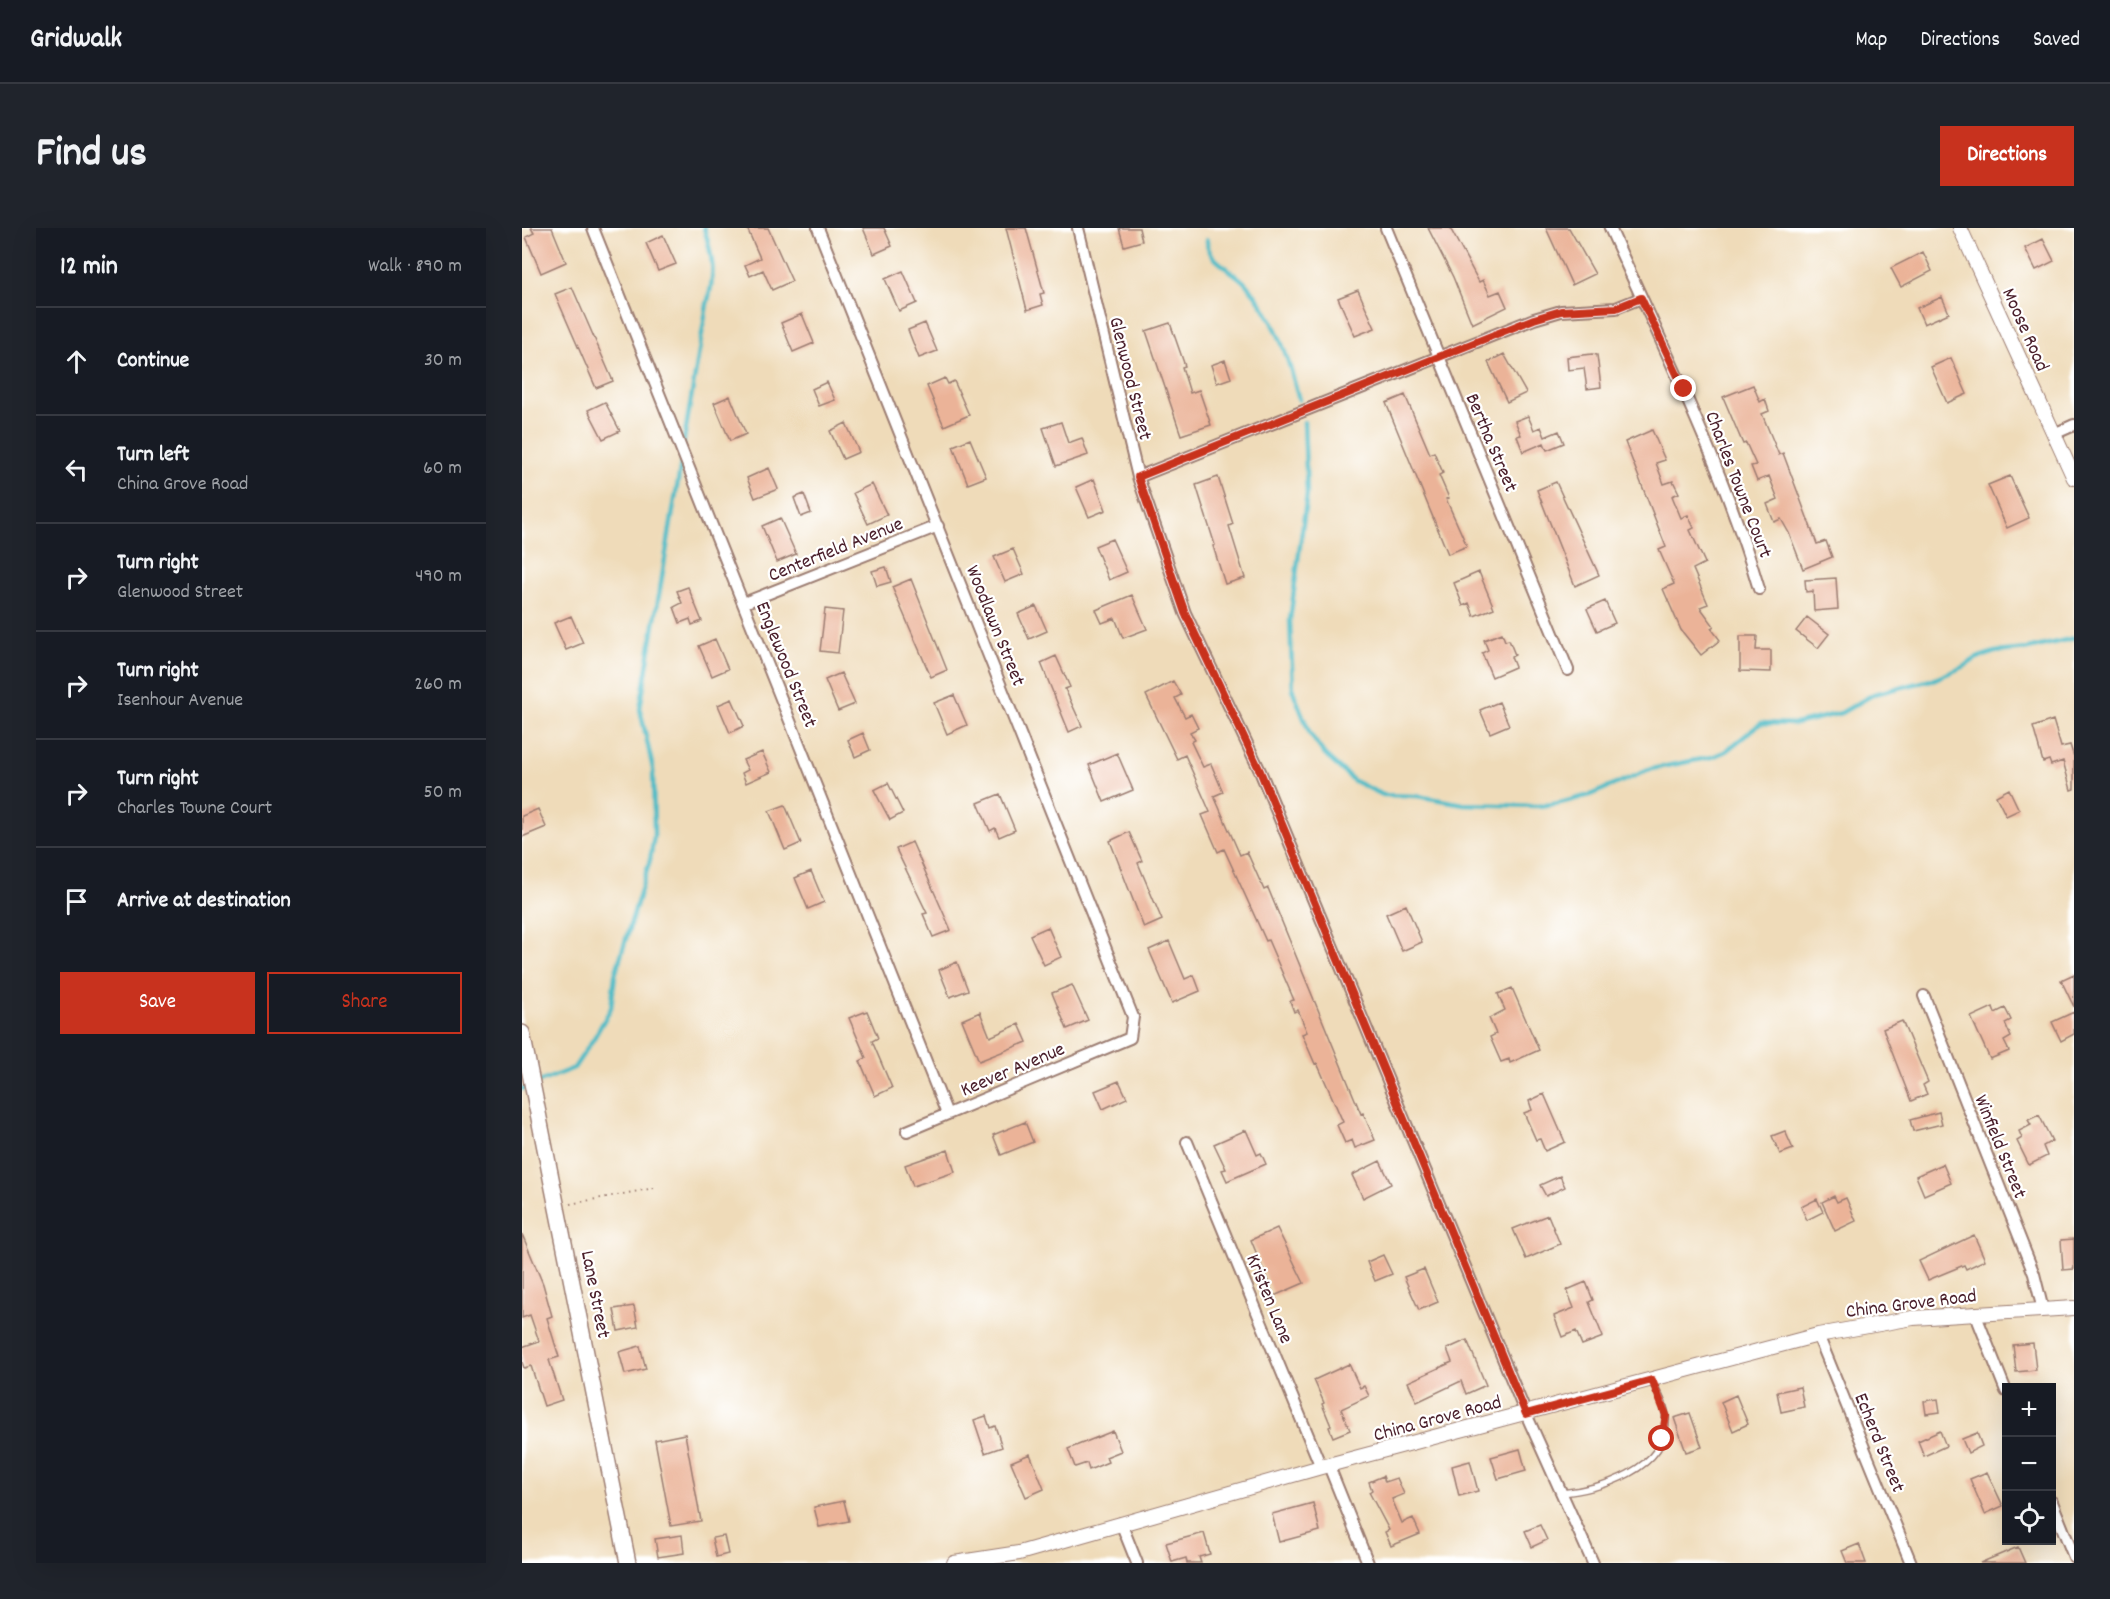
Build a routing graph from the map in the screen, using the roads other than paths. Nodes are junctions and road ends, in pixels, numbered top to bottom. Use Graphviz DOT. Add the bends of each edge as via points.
graph roads {
  1 [pos="593,228"];
  2 [pos="818,228"];
  3 [pos="1078,228"];
  4 [pos="1386,228"];
  5 [pos="1610,228"];
  6 [pos="1960,228"];
  7 [pos="1641,298"];
  8 [pos="1437,356"];
  9 [pos="2074,425"];
  10 [pos="2054,434"];
  11 [pos="1138,477"];
  12 [pos="2074,478"];
  13 [pos="938,526"];
  14 [pos="1759,590"];
  15 [pos="744,603"];
  16 [pos="1568,670"];
  17 [pos="1924,996"];
  18 [pos="522,1033"];
  19 [pos="1131,1038"];
  20 [pos="947,1114"];
  21 [pos="907,1131"];
  22 [pos="1187,1142"];
  23 [pos="2074,1308"];
  24 [pos="2043,1310"];
  25 [pos="1975,1313"];
  26 [pos="1818,1335"];
  27 [pos="1652,1380"];
  28 [pos="2004,1383"];
  29 [pos="1526,1414"];
  30 [pos="1325,1467"];
  31 [pos="1562,1493"];
  32 [pos="2056,1512"];
  33 [pos="1121,1523"];
  34 [pos="2074,1557"];
  35 [pos="628,1563"];
  36 [pos="954,1563"];
  37 [pos="1137,1563"];
  38 [pos="1368,1563"];
  39 [pos="1593,1563"];
  40 [pos="1911,1563"];
  1 -- 15 [label="street, Englewood Street"];
  2 -- 13 [label="street, Woodlawn Street"];
  3 -- 11 [label="street, Glenwood Street"];
  4 -- 8 [label="street, Bertha Street"];
  5 -- 7 [label="street, Charles Towne Court"];
  6 -- 10 [label="street, Moose Road"];
  7 -- 8 [label="street" via="1616,308 1561,311"];
  7 -- 14 [label="street, Charles Towne Court" via="1712,454"];
  8 -- 11 [label="street"];
  8 -- 16 [label="street, Bertha Street"];
  9 -- 10 [label="street"];
  10 -- 12 [label="street, Moose Road"];
  11 -- 29 [label="street, Glenwood Street" via="1185,613 1260,771"];
  13 -- 15 [label="street, Centerfield Avenue"];
  13 -- 19 [label="street, Woodlawn Street" via="1133,1017"];
  15 -- 20 [label="street, Englewood Street"];
  17 -- 24 [label="street, Winfield Street" via="2034,1274"];
  18 -- 35 [label="main road, Lane Street"];
  19 -- 20 [label="street, Keever Avenue"];
  20 -- 21 [label="street, Keever Avenue"];
  22 -- 30 [label="street, Kristen Lane"];
  23 -- 24 [label="street, China Grove Road"];
  24 -- 25 [label="street, China Grove Road"];
  25 -- 26 [label="street, China Grove Road" via="1913,1318"];
  25 -- 28 [label="street"];
  26 -- 27 [label="street, China Grove Road"];
  26 -- 40 [label="street, Echerd Street"];
  27 -- 29 [label="street, China Grove Road"];
  27 -- 31 [label="lane" via="1666,1423 1652,1456 1598,1488"];
  29 -- 30 [label="street, China Grove Road"];
  29 -- 31 [label="street, Glenwood Street"];
  30 -- 33 [label="street, China Grove Road"];
  30 -- 38 [label="street, Kristen Lane"];
  31 -- 39 [label="street, Glenwood Street"];
  32 -- 34 [label="street"];
  33 -- 36 [label="street, China Grove Road" via="1019,1553"];
  33 -- 37 [label="street"];
}
